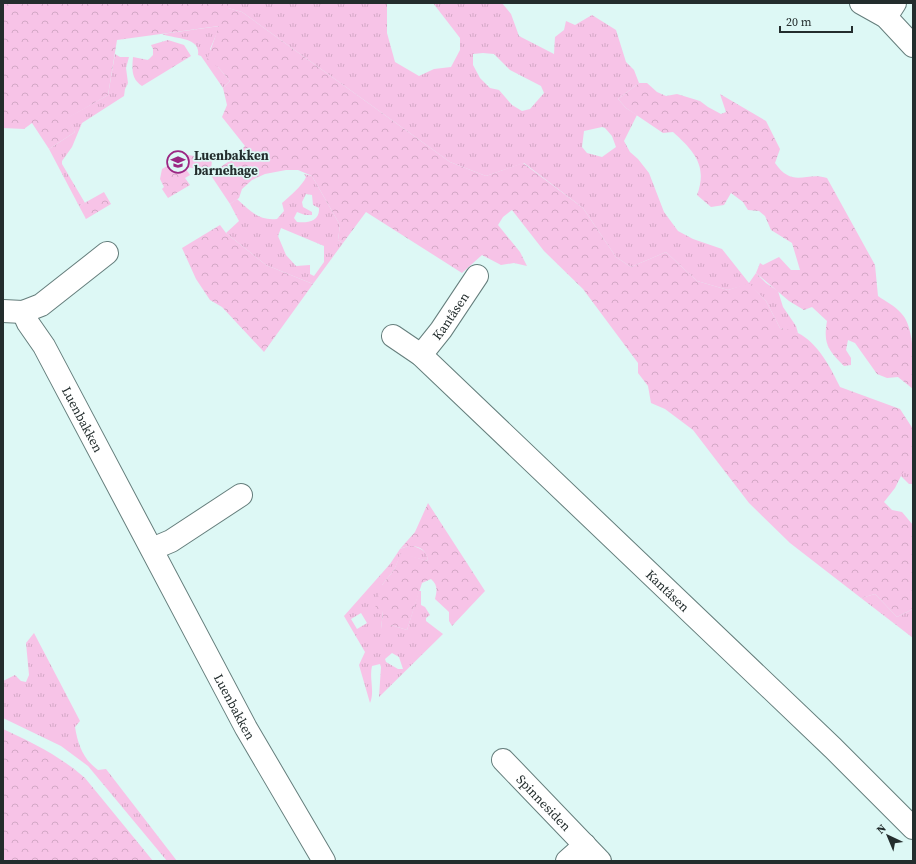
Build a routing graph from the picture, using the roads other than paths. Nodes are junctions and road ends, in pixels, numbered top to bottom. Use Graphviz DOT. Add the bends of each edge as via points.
graph roads {
  1 [pos="861,3"];
  2 [pos="891,10"];
  3 [pos="913,46"];
  4 [pos="107,253"];
  5 [pos="477,276"];
  6 [pos="13,312"];
  7 [pos="393,336"];
  8 [pos="421,355"];
  9 [pos="240,495"];
  10 [pos="152,549"];
  11 [pos="503,760"];
  12 [pos="913,828"];
  13 [pos="585,845"];
  14 [pos="324,861"];
  15 [pos="567,861"];
  16 [pos="600,861"];
  1 -- 2 [label="street"];
  2 -- 3 [label="street"];
  4 -- 6 [label="street, Luenbakken" via="41,305"];
  5 -- 8 [label="street, Kantåsen"];
  6 -- 10 [label="street, Luenbakken" via="28,323 44,346"];
  7 -- 8 [label="street, Kantåsen"];
  8 -- 12 [label="street, Kantåsen" via="833,748"];
  9 -- 10 [label="street" via="171,541"];
  10 -- 14 [label="street, Luenbakken" via="246,728"];
  11 -- 13 [label="street, Spinnesiden"];
  13 -- 15 [label="street"];
  13 -- 16 [label="street, Spinnesiden"];
}
